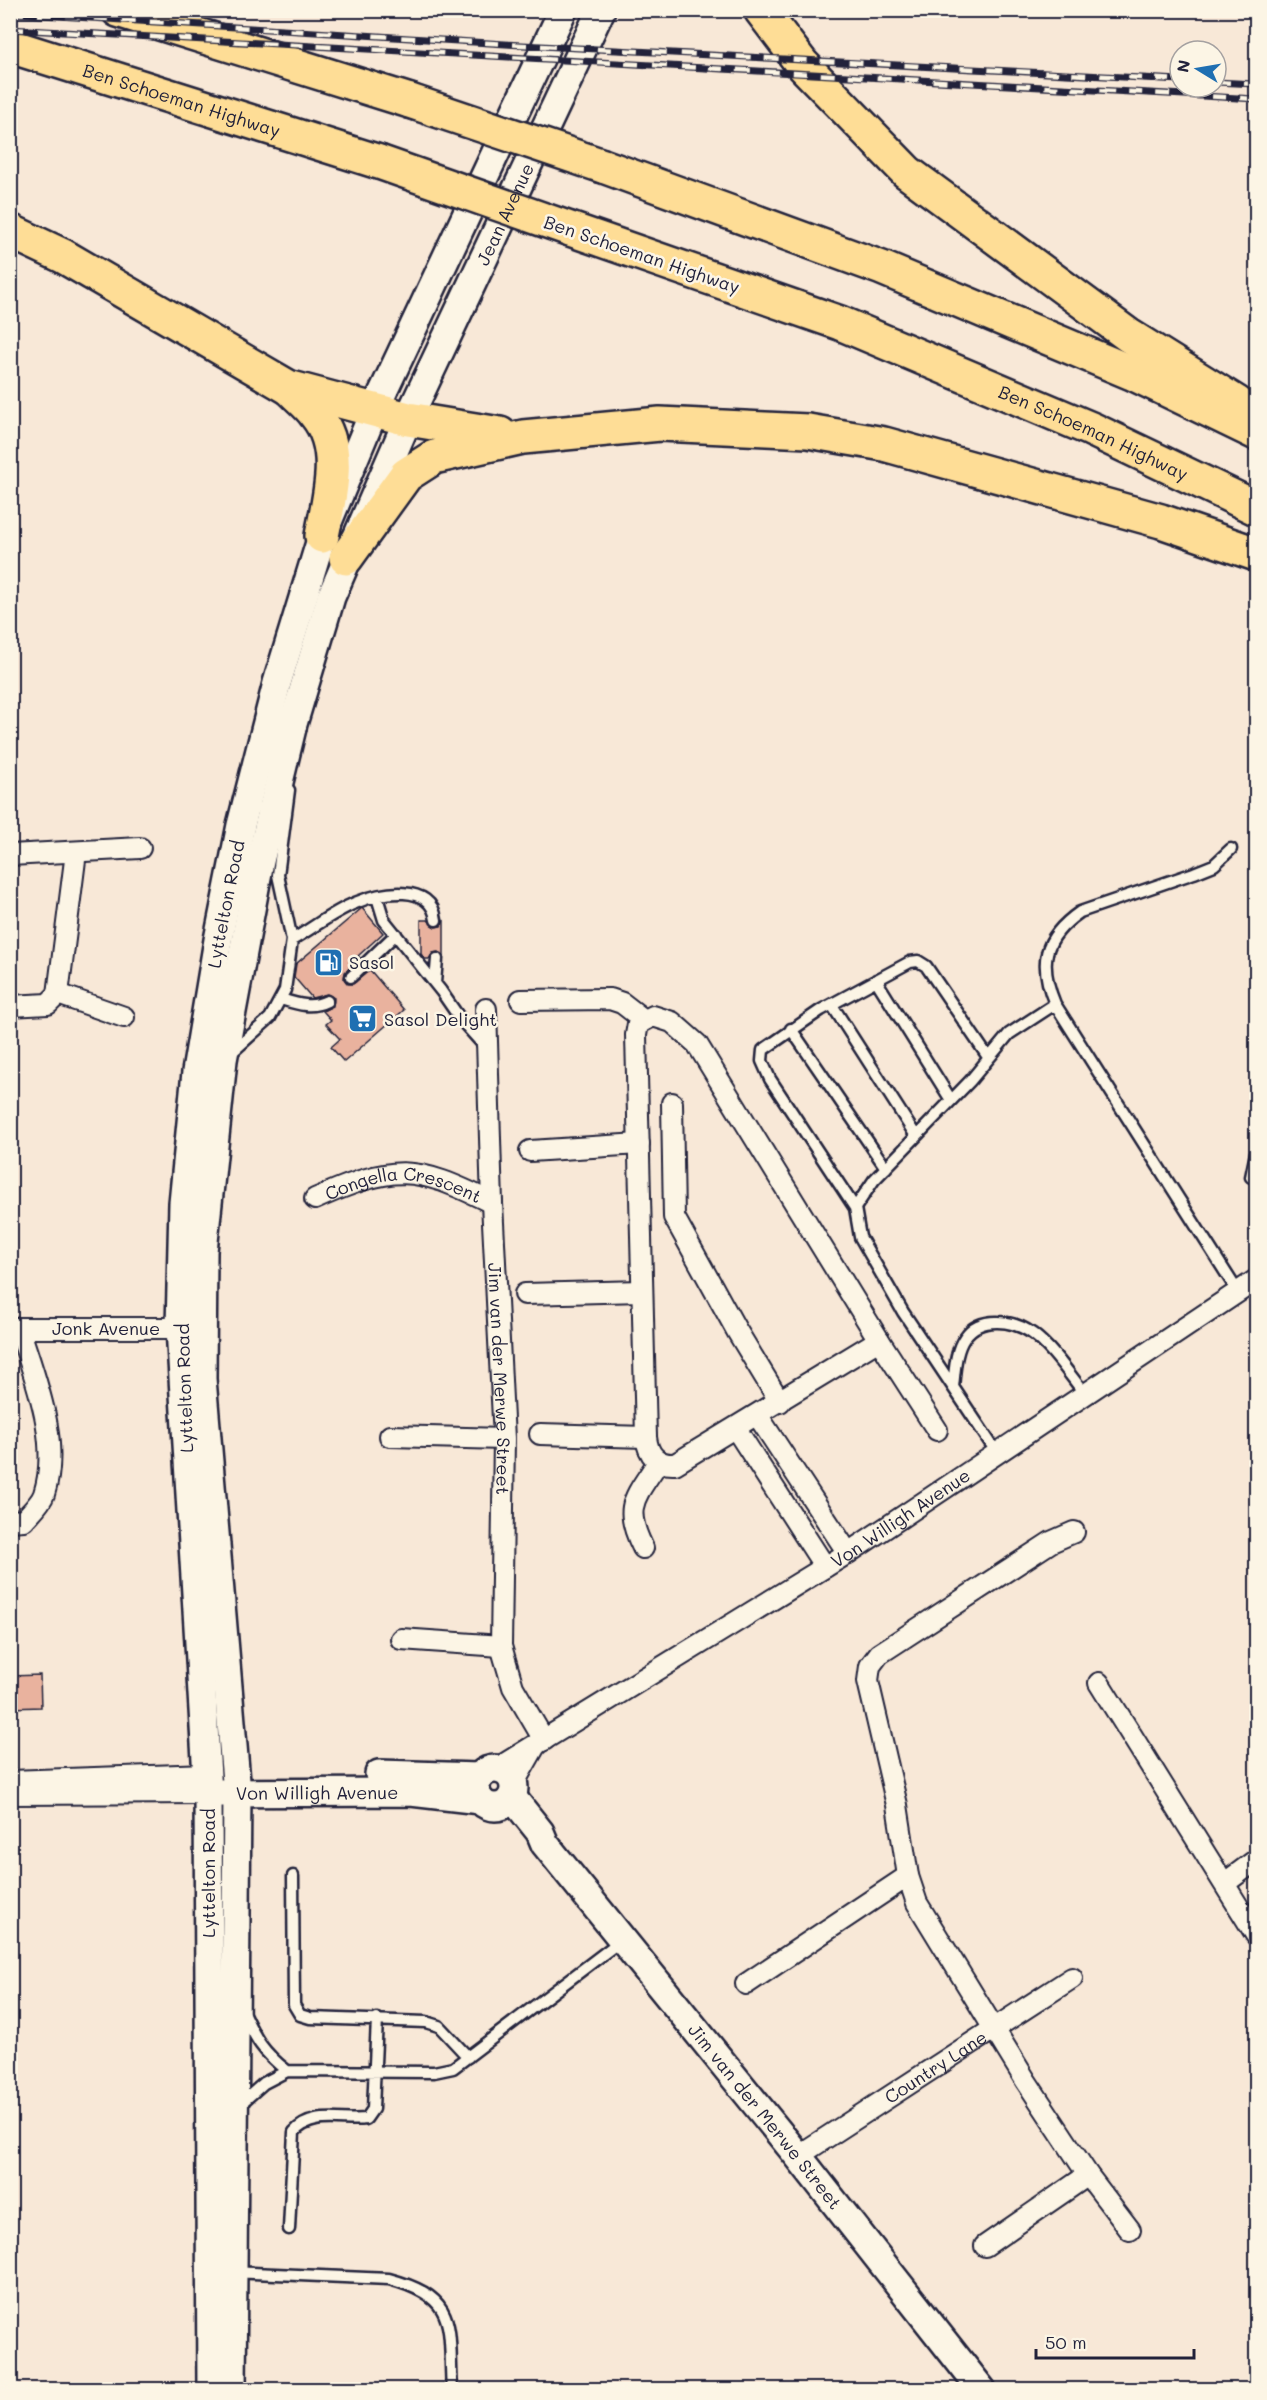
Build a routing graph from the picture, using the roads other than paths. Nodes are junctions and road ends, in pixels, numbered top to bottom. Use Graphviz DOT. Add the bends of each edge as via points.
graph roads {
  1 [pos="118,10"];
  2 [pos="563,10"];
  3 [pos="601,10"];
  4 [pos="761,10"];
  5 [pos="10,46"];
  6 [pos="10,231"];
  7 [pos="288,387"];
  8 [pos="374,411"];
  9 [pos="1257,415"];
  10 [pos="408,419"];
  11 [pos="1257,433"];
  12 [pos="523,437"];
  13 [pos="1257,508"];
  14 [pos="334,547"];
  15 [pos="1257,555"];
  16 [pos="293,724"];
  17 [pos="140,848"];
  18 [pos="1231,849"];
  19 [pos="76,852"];
  20 [pos="10,855"];
  21 [pos="377,897"];
  22 [pos="436,920"];
  23 [pos="396,934"];
  24 [pos="292,940"];
  25 [pos="437,959"];
  26 [pos="351,977"];
  27 [pos="876,980"];
  28 [pos="435,983"];
  29 [pos="58,994"];
  30 [pos="281,999"];
  31 [pos="521,1000"];
  32 [pos="327,1001"];
  33 [pos="1055,1004"];
  34 [pos="832,1005"];
  35 [pos="10,1006"];
  36 [pos="486,1009"];
  37 [pos="124,1017"];
  38 [pos="644,1020"];
  39 [pos="791,1029"];
  40 [pos="487,1049"];
  41 [pos="988,1057"];
  42 [pos="223,1060"];
  43 [pos="951,1100"];
  44 [pos="672,1103"];
  45 [pos="916,1136"];
  46 [pos="639,1144"];
  47 [pos="530,1150"];
  48 [pos="1257,1153"];
  49 [pos="886,1168"];
  50 [pos="1251,1177"];
  51 [pos="315,1199"];
  52 [pos="492,1203"];
  53 [pos="855,1208"];
  54 [pos="1257,1280"];
  55 [pos="642,1291"];
  56 [pos="1238,1292"];
  57 [pos="525,1294"];
  58 [pos="15,1328"];
  59 [pos="191,1328"];
  60 [pos="879,1340"];
  61 [pos="953,1387"];
  62 [pos="1085,1394"];
  63 [pos="780,1402"];
  64 [pos="758,1416"];
  65 [pos="736,1429"];
  66 [pos="938,1430"];
  67 [pos="540,1434"];
  68 [pos="390,1436"];
  69 [pos="646,1437"];
  70 [pos="504,1439"];
  71 [pos="997,1453"];
  72 [pos="658,1462"];
  73 [pos="10,1521"];
  74 [pos="1074,1532"];
  75 [pos="642,1548"];
  76 [pos="848,1553"];
  77 [pos="825,1567"];
  78 [pos="401,1639"];
  79 [pos="501,1646"];
  80 [pos="1099,1683"];
  81 [pos="539,1743"];
  82 [pos="10,1781"];
  83 [pos="207,1783"];
  84 [pos="237,1783"];
  85 [pos="496,1789"];
  86 [pos="10,1794"];
  87 [pos="1257,1860"];
  88 [pos="293,1876"];
  89 [pos="908,1876"];
  90 [pos="1225,1883"];
  91 [pos="1257,1935"];
  92 [pos="623,1939"];
  93 [pos="1072,1978"];
  94 [pos="746,1984"];
  95 [pos="236,1997"];
  96 [pos="377,2019"];
  97 [pos="993,2028"];
  98 [pos="468,2057"];
  99 [pos="287,2071"];
  100 [pos="375,2072"];
  101 [pos="234,2110"];
  102 [pos="798,2156"];
  103 [pos="1088,2175"];
  104 [pos="289,2229"];
  105 [pos="1130,2230"];
  106 [pos="986,2246"];
  107 [pos="232,2272"];
  108 [pos="211,2390"];
  109 [pos="232,2390"];
  110 [pos="452,2390"];
  111 [pos="982,2390"];
  1 -- 11 [label="highway, bridge" via="410,100 882,268 1132,373"];
  2 -- 8 [label="main road, Jean Avenue"];
  3 -- 10 [label="main road, Jean Avenue"];
  4 -- 9 [label="highway" via="802,64 907,172 1128,334"];
  5 -- 13 [label="highway, Ben Schoeman Highway, bridge" via="379,162 840,323 1091,429"];
  6 -- 7 [label="highway" via="63,256"];
  7 -- 8 [label="highway"];
  7 -- 14 [label="highway" via="317,416 332,456"];
  8 -- 10 [label="highway"];
  8 -- 14 [label="main road, Lyttelton Road"];
  10 -- 12 [label="highway"];
  10 -- 14 [label="main road, Lyttelton Road"];
  12 -- 14 [label="highway" via="434,457 406,475"];
  12 -- 15 [label="highway" via="660,424 808,431 884,444 1016,479 1161,521"];
  14 -- 16 [label="main road, Lyttelton Road" via="331,597"];
  14 -- 59 [label="main road, Lyttelton Road" via="277,683 218,939 196,1072 183,1203"];
  16 -- 24 [label="lane" via="278,875"];
  16 -- 42 [label="main road, Lyttelton Road" via="260,861"];
  17 -- 19 [label="street"];
  18 -- 33 [label="lane" via="1214,865 1080,912 1066,921 1053,937 1044,961 1044,975"];
  19 -- 20 [label="street"];
  19 -- 29 [label="street"];
  21 -- 22 [label="lane" via="421,895 432,904"];
  21 -- 23 [label="lane" via="380,913"];
  21 -- 24 [label="lane" via="356,902"];
  23 -- 26 [label="lane"];
  23 -- 28 [label="lane"];
  24 -- 30 [label="lane"];
  25 -- 28 [label="lane"];
  27 -- 34 [label="lane"];
  27 -- 41 [label="lane" via="910,962 926,966"];
  27 -- 43 [label="lane"];
  28 -- 40 [label="lane"];
  29 -- 35 [label="street" via="48,1004"];
  29 -- 37 [label="street"];
  30 -- 32 [label="lane" via="313,1006"];
  30 -- 42 [label="lane" via="270,1018"];
  31 -- 38 [label="street" via="610,999"];
  33 -- 41 [label="lane" via="1009,1034"];
  33 -- 56 [label="lane"];
  34 -- 39 [label="lane"];
  34 -- 45 [label="lane"];
  36 -- 40 [label="street, Jim van der Merwe Street"];
  38 -- 46 [label="street" via="638,1024 636,1035"];
  38 -- 60 [label="street" via="653,1017 672,1022 697,1044"];
  39 -- 49 [label="lane"];
  39 -- 53 [label="lane" via="763,1050 762,1061"];
  40 -- 52 [label="street, Jim van der Merwe Street"];
  41 -- 43 [label="lane"];
  42 -- 59 [label="main road, Lyttelton Road"];
  43 -- 45 [label="lane"];
  44 -- 63 [label="street" via="674,1217"];
  45 -- 49 [label="lane"];
  46 -- 47 [label="street"];
  46 -- 55 [label="street"];
  48 -- 50 [label="lane"];
  49 -- 53 [label="lane"];
  51 -- 52 [label="street, Congella Crescent" via="360,1179 395,1172 442,1179"];
  52 -- 70 [label="street, Jim van der Merwe Street"];
  53 -- 61 [label="lane" via="860,1237"];
  54 -- 56 [label="street, Von Willigh Avenue"];
  55 -- 57 [label="street"];
  55 -- 69 [label="street"];
  56 -- 62 [label="street, Von Willigh Avenue"];
  58 -- 59 [label="street, Jonk Avenue"];
  58 -- 73 [label="street" via="44,1411 49,1462 44,1496 24,1520"];
  59 -- 83 [label="main road, Lyttelton Road"];
  59 -- 84 [label="main road, Lyttelton Road" via="202,1379"];
  60 -- 63 [label="street"];
  60 -- 66 [label="street"];
  61 -- 62 [label="lane" via="957,1352 965,1335 990,1321 1032,1333"];
  61 -- 71 [label="lane"];
  62 -- 71 [label="street, Von Willigh Avenue"];
  63 -- 64 [label="street"];
  64 -- 65 [label="street"];
  64 -- 76 [label="street"];
  65 -- 72 [label="street" via="675,1464"];
  65 -- 77 [label="street"];
  67 -- 69 [label="street"];
  68 -- 70 [label="street"];
  69 -- 72 [label="street" via="647,1449"];
  70 -- 79 [label="street, Jim van der Merwe Street"];
  71 -- 76 [label="street, Von Willigh Avenue"];
  72 -- 75 [label="street" via="633,1500 632,1527"];
  74 -- 89 [label="street" via="1051,1542 895,1642 870,1666 871,1701 897,1805"];
  76 -- 77 [label="street, Von Willigh Avenue"];
  77 -- 81 [label="street, Von Willigh Avenue"];
  78 -- 79 [label="street"];
  79 -- 81 [label="street, Jim van der Merwe Street" via="513,1687"];
  80 -- 90 [label="street"];
  81 -- 85 [label="street, Von Willigh Avenue" via="525,1749"];
  82 -- 83 [label="street, Von Willigh Avenue"];
  83 -- 84 [label="main road, Von Willigh Avenue"];
  83 -- 86 [label="street, Von Willigh Avenue"];
  83 -- 108 [label="main road, Lyttelton Road"];
  84 -- 85 [label="main road, Von Willigh Avenue" via="411,1792"];
  84 -- 95 [label="main road, Lyttelton Road"];
  85 -- 92 [label="main road, Jim van der Merwe Street" via="526,1833 545,1844"];
  87 -- 90 [label="street"];
  88 -- 96 [label="lane" via="294,2005 300,2015 310,2018"];
  89 -- 94 [label="street"];
  89 -- 97 [label="street" via="927,1922"];
  90 -- 91 [label="street"];
  92 -- 98 [label="lane"];
  92 -- 102 [label="main road, Jim van der Merwe Street"];
  93 -- 97 [label="street, Country Lane"];
  95 -- 99 [label="lane" via="257,2042 267,2056"];
  95 -- 101 [label="main road, Lyttelton Road"];
  96 -- 98 [label="lane" via="439,2026"];
  96 -- 100 [label="lane"];
  97 -- 102 [label="street, Country Lane"];
  97 -- 103 [label="street"];
  98 -- 100 [label="lane" via="453,2068 434,2072"];
  99 -- 100 [label="lane"];
  99 -- 101 [label="lane" via="264,2083"];
  100 -- 104 [label="lane" via="373,2109 366,2119 312,2119 294,2132"];
  101 -- 107 [label="main road, Lyttelton Road"];
  102 -- 111 [label="main road, Jim van der Merwe Street"];
  103 -- 105 [label="street"];
  103 -- 106 [label="street"];
  107 -- 109 [label="main road, Lyttelton Road"];
  107 -- 110 [label="lane" via="389,2278 414,2285 438,2300 447,2321"];
}
